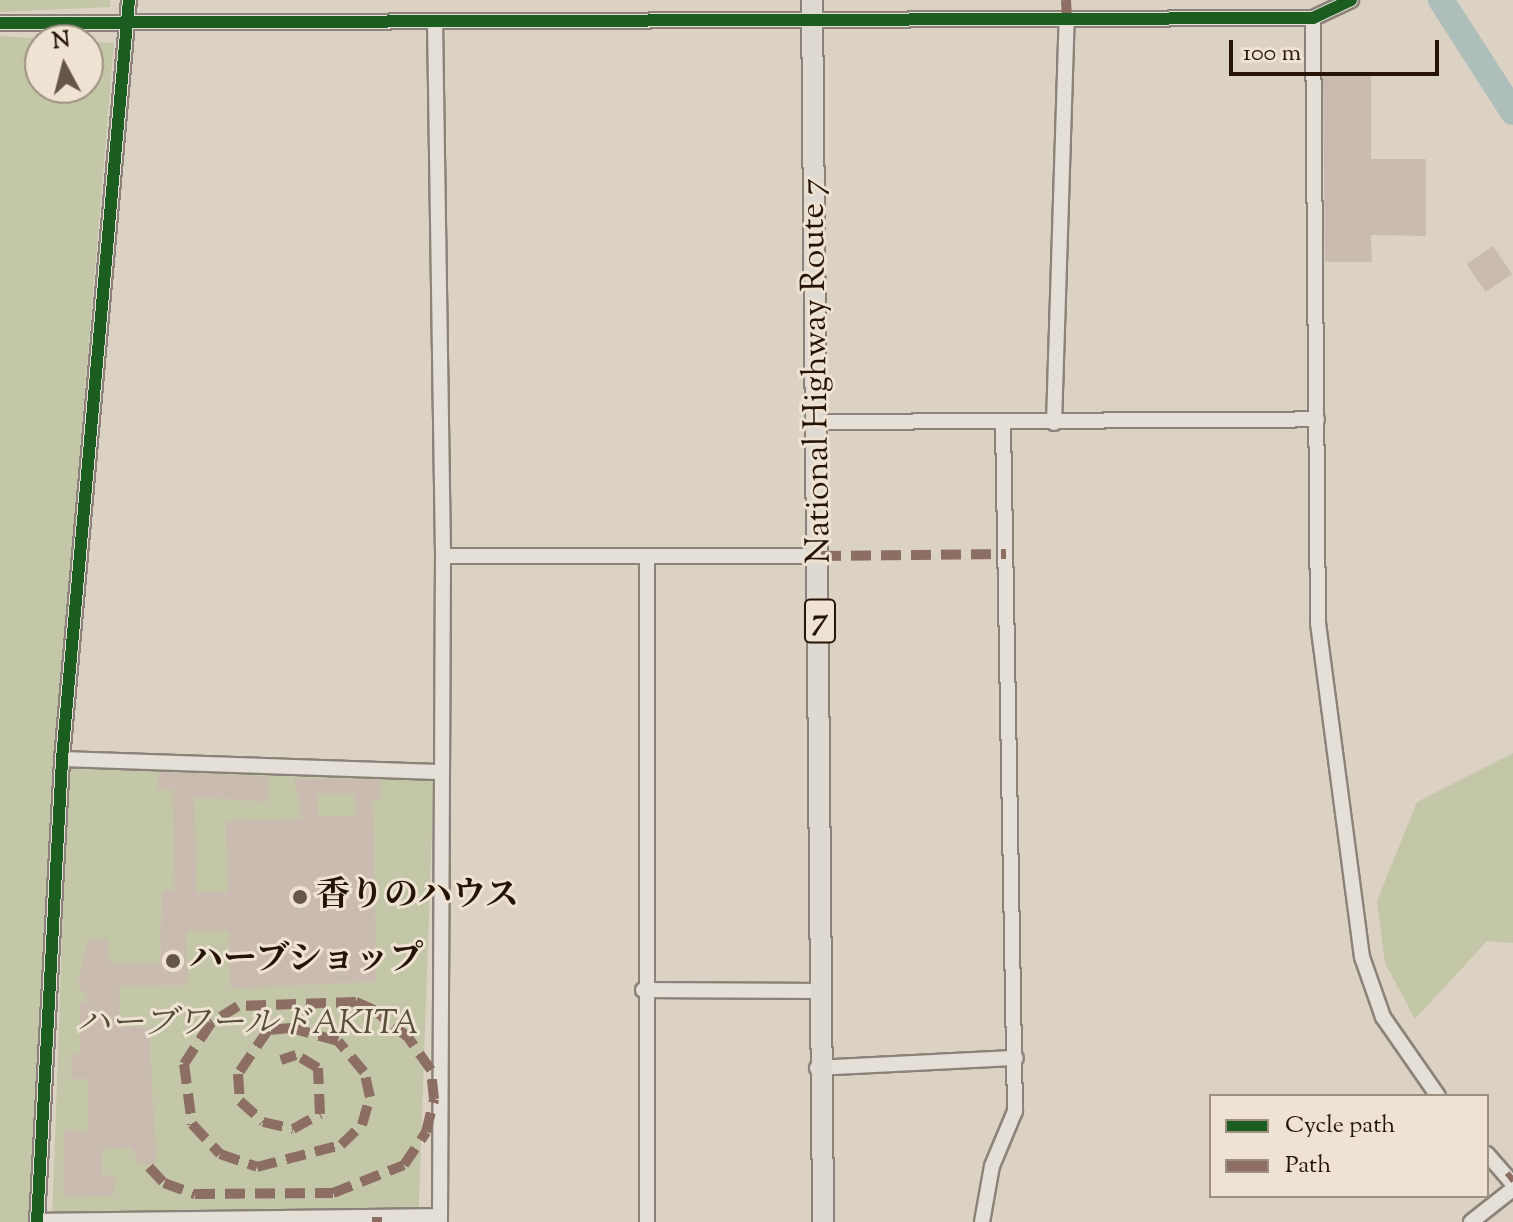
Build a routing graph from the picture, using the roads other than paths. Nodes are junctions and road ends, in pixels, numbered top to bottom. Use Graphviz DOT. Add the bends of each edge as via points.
graph roads {
  1 [pos="129,0"];
  2 [pos="1351,0"];
  3 [pos="812,10"];
  4 [pos="1313,18"];
  5 [pos="1067,20"];
  6 [pos="435,21"];
  7 [pos="0,23"];
  8 [pos="129,23"];
  9 [pos="1317,419"];
  10 [pos="818,422"];
  11 [pos="1054,423"];
  12 [pos="1003,424"];
  13 [pos="443,556"];
  14 [pos="821,556"];
  15 [pos="647,557"];
  16 [pos="62,759"];
  17 [pos="438,772"];
  18 [pos="643,990"];
  19 [pos="816,991"];
  20 [pos="1016,1058"];
  21 [pos="817,1068"];
  22 [pos="1437,1094"];
  23 [pos="1489,1157"];
  24 [pos="1513,1187"];
  25 [pos="440,1219"];
  26 [pos="38,1222"];
  27 [pos="647,1222"];
  28 [pos="823,1222"];
  29 [pos="982,1222"];
  30 [pos="1471,1222"];
  1 -- 8 [label="street"];
  2 -- 4 [label="street"];
  3 -- 5 [label="street"];
  3 -- 6 [label="street"];
  3 -- 10 [label="highway, National Highway Route 7 / 7"];
  4 -- 5 [label="street"];
  4 -- 9 [label="street"];
  5 -- 11 [label="street"];
  6 -- 8 [label="street"];
  6 -- 13 [label="street"];
  7 -- 8 [label="street"];
  8 -- 16 [label="street"];
  9 -- 11 [label="street"];
  9 -- 22 [label="street" via="1318,623 1362,957 1383,1017"];
  10 -- 12 [label="street"];
  10 -- 14 [label="highway, National Highway Route 7 / 7"];
  11 -- 12 [label="street"];
  12 -- 20 [label="street"];
  13 -- 15 [label="street"];
  13 -- 17 [label="street"];
  14 -- 15 [label="street"];
  14 -- 19 [label="highway, National Highway Route 7 / 7"];
  15 -- 18 [label="street"];
  16 -- 17 [label="street"];
  16 -- 26 [label="street"];
  17 -- 25 [label="street"];
  18 -- 19 [label="street"];
  18 -- 27 [label="street"];
  19 -- 21 [label="highway, National Highway Route 7 / 7"];
  20 -- 21 [label="street"];
  20 -- 29 [label="street" via="1015,1111 992,1166"];
  21 -- 28 [label="highway, National Highway Route 7 / 7"];
  23 -- 24 [label="street"];
  24 -- 30 [label="street"];
  25 -- 26 [label="street"];
}
